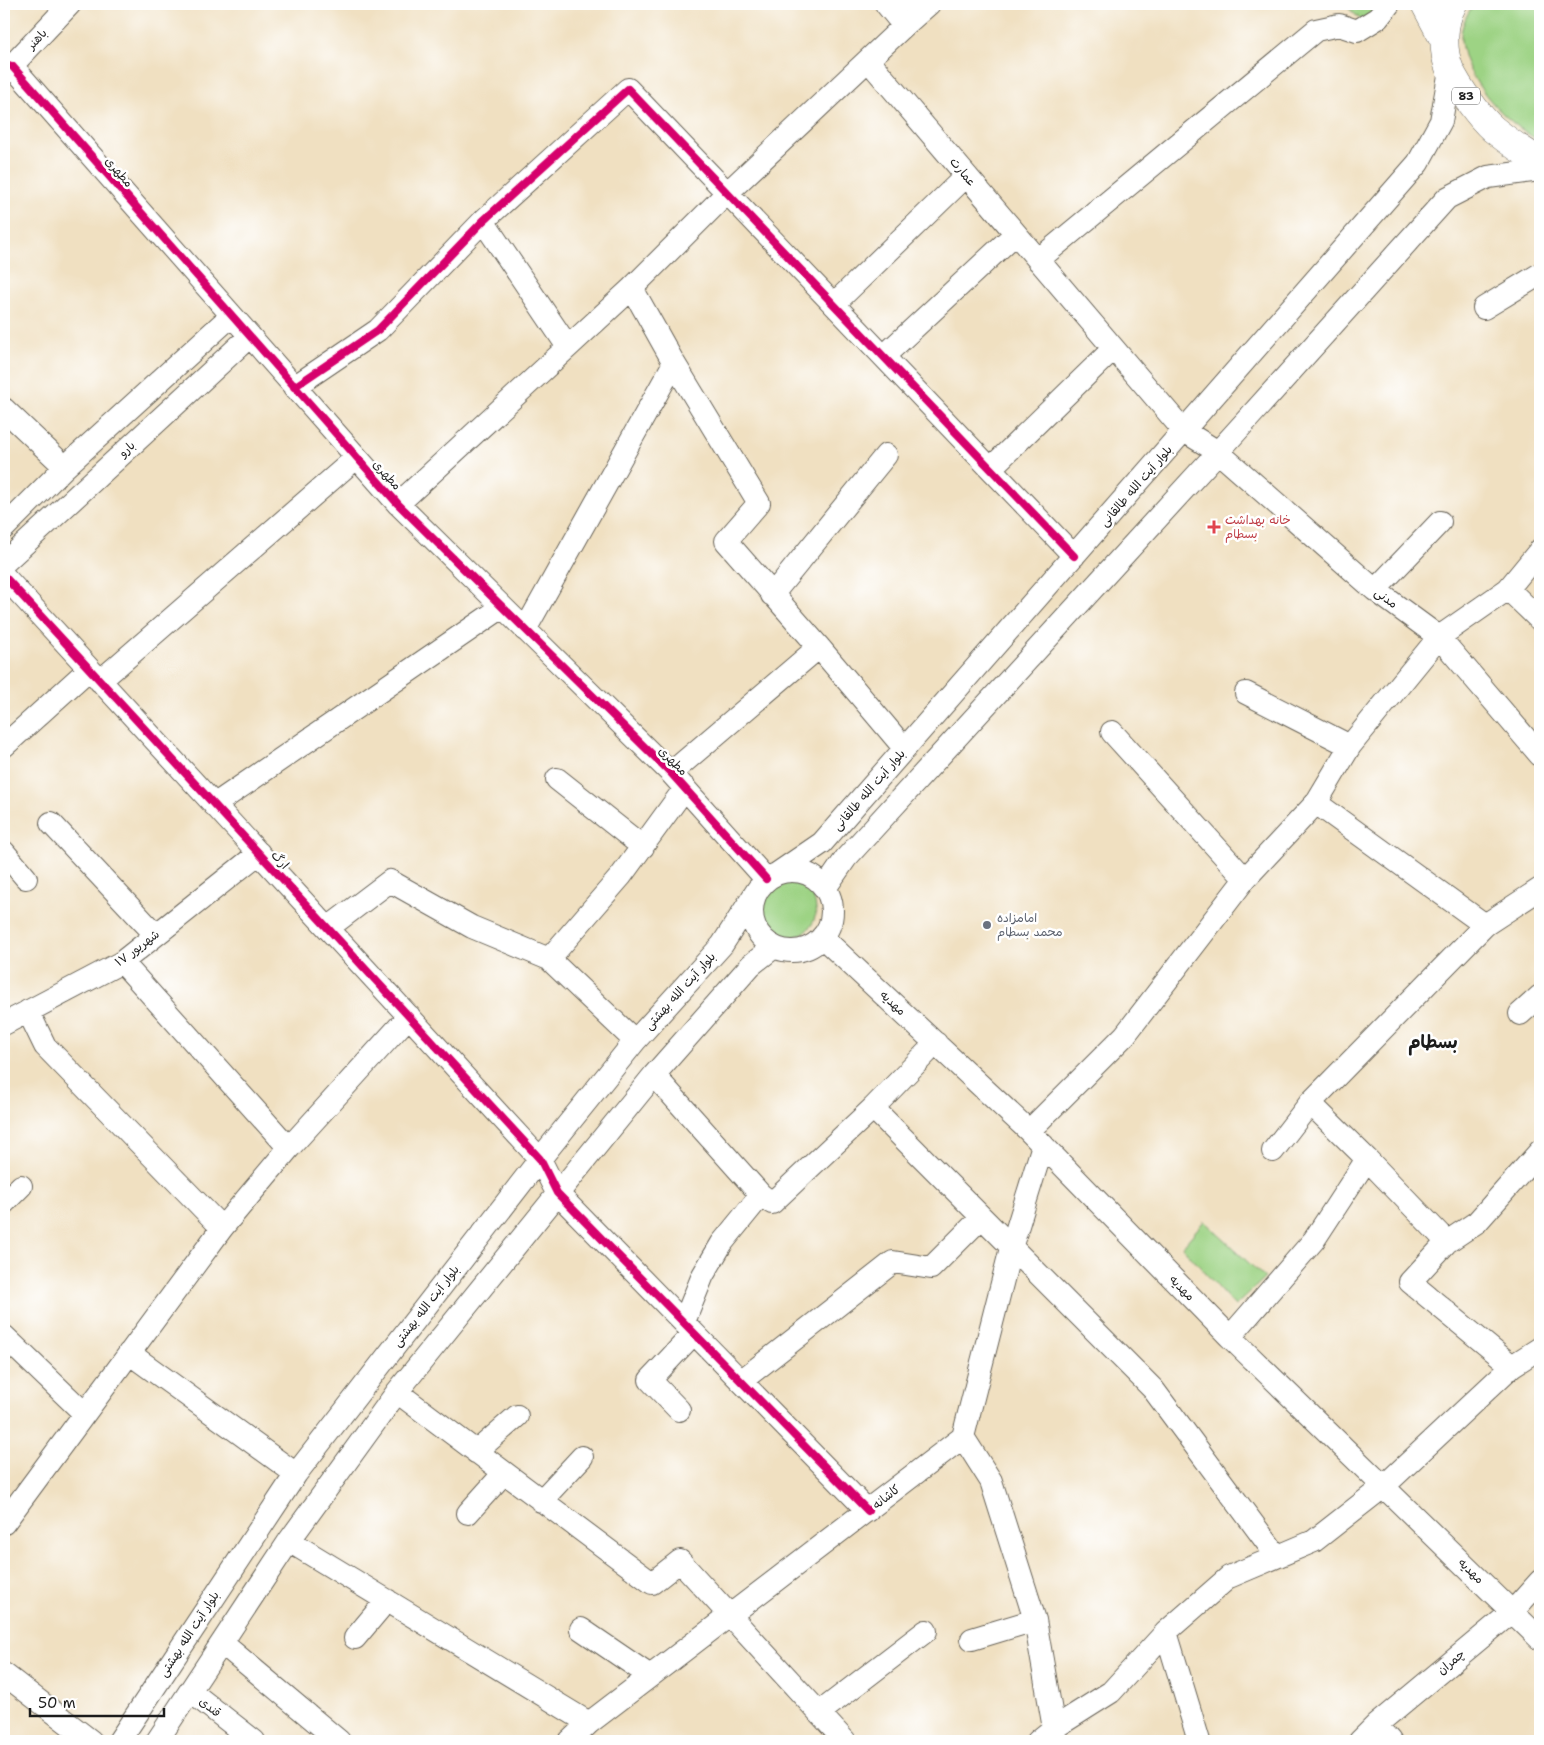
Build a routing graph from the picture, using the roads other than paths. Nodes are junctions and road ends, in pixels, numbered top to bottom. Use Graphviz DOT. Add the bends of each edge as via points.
graph roads {
  1 [pos="70,4"];
  2 [pos="886,4"];
  3 [pos="929,4"];
  4 [pos="1389,4"];
  5 [pos="1425,4"];
  6 [pos="1453,4"];
  7 [pos="904,26"];
  8 [pos="1443,38"];
  9 [pos="868,60"];
  10 [pos="8,70"];
  11 [pos="1450,70"];
  12 [pos="1540,161"];
  13 [pos="1540,170"];
  14 [pos="966,176"];
  15 [pos="727,193"];
  16 [pos="484,221"];
  17 [pos="1015,234"];
  18 [pos="1038,260"];
  19 [pos="1540,274"];
  20 [pos="632,288"];
  21 [pos="834,304"];
  22 [pos="1484,308"];
  23 [pos="231,316"];
  24 [pos="250,336"];
  25 [pos="568,347"];
  26 [pos="1113,349"];
  27 [pos="884,356"];
  28 [pos="674,363"];
  29 [pos="294,387"];
  30 [pos="4,409"];
  31 [pos="1184,431"];
  32 [pos="1218,452"];
  33 [pos="886,455"];
  34 [pos="356,458"];
  35 [pos="65,467"];
  36 [pos="991,468"];
  37 [pos="398,504"];
  38 [pos="1440,522"];
  39 [pos="4,528"];
  40 [pos="1540,550"];
  41 [pos="1074,556"];
  42 [pos="4,563"];
  43 [pos="4,576"];
  44 [pos="1508,589"];
  45 [pos="1375,590"];
  46 [pos="772,595"];
  47 [pos="501,608"];
  48 [pos="1540,620"];
  49 [pos="525,630"];
  50 [pos="1439,637"];
  51 [pos="819,647"];
  52 [pos="95,675"];
  53 [pos="1246,693"];
  54 [pos="1112,732"];
  55 [pos="4,746"];
  56 [pos="1350,746"];
  57 [pos="905,749"];
  58 [pos="1540,755"];
  59 [pos="558,779"];
  60 [pos="678,781"];
  61 [pos="1316,803"];
  62 [pos="214,805"];
  63 [pos="51,823"];
  64 [pos="643,846"];
  65 [pos="4,852"];
  66 [pos="259,853"];
  67 [pos="26,878"];
  68 [pos="1245,879"];
  69 [pos="767,880"];
  70 [pos="826,887"];
  71 [pos="1540,889"];
  72 [pos="1485,925"];
  73 [pos="328,928"];
  74 [pos="155,934"];
  75 [pos="822,937"];
  76 [pos="774,947"];
  77 [pos="549,959"];
  78 [pos="122,962"];
  79 [pos="1540,996"];
  80 [pos="28,1011"];
  81 [pos="1520,1014"];
  82 [pos="409,1016"];
  83 [pos="4,1024"];
  84 [pos="636,1041"];
  85 [pos="936,1043"];
  86 [pos="654,1076"];
  87 [pos="1310,1103"];
  88 [pos="873,1108"];
  89 [pos="1036,1138"];
  90 [pos="289,1148"];
  91 [pos="1273,1151"];
  92 [pos="1540,1151"];
  93 [pos="540,1159"];
  94 [pos="1367,1159"];
  95 [pos="21,1186"];
  96 [pos="557,1193"];
  97 [pos="761,1195"];
  98 [pos="4,1202"];
  99 [pos="981,1218"];
  100 [pos="222,1228"];
  101 [pos="1447,1242"];
  102 [pos="1011,1248"];
  103 [pos="689,1328"];
  104 [pos="4,1336"];
  105 [pos="1230,1337"];
  106 [pos="1540,1348"];
  107 [pos="129,1353"];
  108 [pos="1512,1366"];
  109 [pos="741,1381"];
  110 [pos="396,1392"];
  111 [pos="679,1410"];
  112 [pos="84,1413"];
  113 [pos="517,1416"];
  114 [pos="963,1437"];
  115 [pos="476,1452"];
  116 [pos="582,1457"];
  117 [pos="504,1473"];
  118 [pos="296,1474"];
  119 [pos="1383,1487"];
  120 [pos="541,1501"];
  121 [pos="868,1511"];
  122 [pos="468,1513"];
  123 [pos="4,1523"];
  124 [pos="289,1541"];
  125 [pos="1277,1556"];
  126 [pos="1540,1582"];
  127 [pos="387,1600"];
  128 [pos="1512,1611"];
  129 [pos="729,1617"];
  130 [pos="1035,1620"];
  131 [pos="580,1629"];
  132 [pos="926,1631"];
  133 [pos="1166,1632"];
  134 [pos="355,1638"];
  135 [pos="972,1639"];
  136 [pos="1540,1639"];
  137 [pos="222,1643"];
  138 [pos="4,1674"];
  139 [pos="650,1676"];
  140 [pos="190,1691"];
  141 [pos="819,1713"];
  142 [pos="589,1723"];
  143 [pos="1383,1733"];
  144 [pos="1049,1737"];
  145 [pos="91,1741"];
  146 [pos="119,1741"];
  147 [pos="157,1741"];
  148 [pos="254,1741"];
  149 [pos="339,1741"];
  150 [pos="570,1741"];
  151 [pos="844,1741"];
  152 [pos="1199,1741"];
  153 [pos="1360,1741"];
  1 -- 10 [label="street, باهنر"];
  2 -- 7 [label="street"];
  3 -- 7 [label="street"];
  4 -- 18 [label="street" via="1378,18 1357,31 1339,25 1316,30"];
  5 -- 8 [label="highway, 83"];
  6 -- 8 [label="highway, 83"];
  7 -- 9 [label="street"];
  8 -- 11 [label="highway, 83"];
  9 -- 14 [label="street, عمارت"];
  9 -- 15 [label="street"];
  10 -- 23 [label="street, مطهری"];
  11 -- 12 [label="highway, 83" via="1470,103 1492,128"];
  11 -- 31 [label="street, بلوار آیت الله طالقانی" via="1441,121 1418,163"];
  13 -- 32 [label="street" via="1488,177 1447,198"];
  14 -- 17 [label="street, عمارت"];
  14 -- 21 [label="street"];
  15 -- 16 [label="street" via="628,89"];
  15 -- 20 [label="street"];
  15 -- 21 [label="street"];
  16 -- 25 [label="street"];
  16 -- 29 [label="street" via="378,330"];
  17 -- 18 [label="street, عمارت"];
  17 -- 27 [label="street"];
  18 -- 26 [label="street, عمارت"];
  19 -- 22 [label="street"];
  20 -- 25 [label="street"];
  20 -- 28 [label="street"];
  21 -- 27 [label="street"];
  23 -- 24 [label="street, مطهری"];
  23 -- 35 [label="street"];
  24 -- 29 [label="street, مطهری"];
  24 -- 42 [label="street, بارو"];
  25 -- 37 [label="street"];
  26 -- 31 [label="street, عمارت"];
  26 -- 36 [label="street"];
  27 -- 36 [label="street"];
  28 -- 46 [label="street" via="759,503 726,541"];
  28 -- 49 [label="street"];
  29 -- 34 [label="street, مطهری"];
  30 -- 35 [label="street"];
  31 -- 32 [label="street, مدنی"];
  31 -- 41 [label="street, بلوار آیت الله طالقانی"];
  32 -- 45 [label="street, مدنی"];
  32 -- 70 [label="street" via="846,858"];
  33 -- 46 [label="street"];
  34 -- 37 [label="street, مطهری"];
  34 -- 52 [label="street"];
  35 -- 39 [label="street"];
  36 -- 41 [label="street"];
  37 -- 47 [label="street, مطهری"];
  38 -- 45 [label="street"];
  40 -- 44 [label="street"];
  41 -- 57 [label="street, بلوار آیت الله طالقانی"];
  43 -- 52 [label="street, ارگ"];
  44 -- 48 [label="street"];
  44 -- 50 [label="street"];
  45 -- 50 [label="street, مدنی"];
  46 -- 51 [label="street"];
  47 -- 49 [label="street, مطهری"];
  47 -- 62 [label="street"];
  49 -- 60 [label="street, مطهری"];
  50 -- 56 [label="street"];
  50 -- 58 [label="street, مدنی"];
  51 -- 57 [label="street"];
  51 -- 60 [label="street"];
  52 -- 55 [label="street"];
  52 -- 62 [label="street, ارگ"];
  53 -- 56 [label="street"];
  54 -- 68 [label="street"];
  56 -- 61 [label="street"];
  57 -- 69 [label="street, بلوار آیت الله طالقانی" via="822,843"];
  59 -- 64 [label="street"];
  60 -- 64 [label="street"];
  60 -- 69 [label="street, مطهری"];
  61 -- 68 [label="street"];
  61 -- 72 [label="street"];
  62 -- 66 [label="street, ارگ"];
  63 -- 74 [label="street"];
  64 -- 77 [label="street" via="622,876"];
  65 -- 67 [label="street"];
  66 -- 73 [label="street, ارگ"];
  66 -- 74 [label="street, ۱۷ شهریور"];
  68 -- 89 [label="street" via="1125,1035"];
  69 -- 70 [label="street" via="791,870 804,872"];
  69 -- 76 [label="street" via="753,902 752,915 763,939"];
  69 -- 84 [label="street, بلوار آیت الله بهشتی" via="722,945"];
  70 -- 75 [label="street" via="832,913 830,926"];
  71 -- 72 [label="street"];
  72 -- 87 [label="street"];
  73 -- 77 [label="street" via="390,881 472,927"];
  73 -- 82 [label="street, ارگ"];
  74 -- 78 [label="street, ۱۷ شهریور"];
  75 -- 76 [label="street" via="812,946 800,950 786,951"];
  75 -- 85 [label="street, مهدیه"];
  76 -- 86 [label="street" via="751,965"];
  77 -- 84 [label="street"];
  78 -- 80 [label="street, ۱۷ شهریور"];
  78 -- 90 [label="street"];
  79 -- 81 [label="street"];
  80 -- 83 [label="street, ۱۷ شهریور"];
  80 -- 100 [label="street" via="44,1046"];
  82 -- 90 [label="street"];
  82 -- 93 [label="street, ارگ"];
  84 -- 93 [label="street, بلوار آیت الله بهشتی"];
  85 -- 88 [label="street"];
  85 -- 89 [label="street, مهدیه"];
  86 -- 96 [label="street"];
  86 -- 97 [label="street"];
  87 -- 91 [label="street"];
  87 -- 94 [label="street"];
  88 -- 97 [label="street" via="772,1204"];
  88 -- 99 [label="street"];
  89 -- 102 [label="street"];
  89 -- 105 [label="street, مهدیه"];
  90 -- 100 [label="street"];
  92 -- 101 [label="street" via="1476,1222"];
  93 -- 96 [label="street, ارگ"];
  93 -- 118 [label="street, بلوار آیت الله بهشتی"];
  94 -- 101 [label="street"];
  94 -- 105 [label="street" via="1314,1240"];
  95 -- 98 [label="street"];
  96 -- 103 [label="street, ارگ"];
  96 -- 110 [label="street"];
  97 -- 103 [label="street" via="717,1251 703,1275"];
  99 -- 102 [label="street"];
  99 -- 109 [label="street" via="931,1268 893,1262"];
  100 -- 107 [label="street"];
  101 -- 108 [label="street" via="1410,1282"];
  102 -- 114 [label="street"];
  102 -- 125 [label="street" via="1153,1389"];
  103 -- 109 [label="street, ارگ"];
  103 -- 111 [label="street" via="650,1380"];
  104 -- 112 [label="street"];
  105 -- 119 [label="street, مهدیه"];
  106 -- 108 [label="street"];
  107 -- 112 [label="street"];
  107 -- 118 [label="street"];
  108 -- 119 [label="street"];
  109 -- 121 [label="street, ارگ"];
  110 -- 115 [label="street"];
  110 -- 124 [label="street"];
  112 -- 123 [label="street"];
  113 -- 115 [label="street"];
  114 -- 121 [label="street, کاشانه"];
  114 -- 130 [label="street" via="991,1481"];
  115 -- 117 [label="street"];
  116 -- 120 [label="street"];
  117 -- 120 [label="street"];
  117 -- 122 [label="street"];
  118 -- 146 [label="street, بلوار آیت الله بهشتی"];
  119 -- 125 [label="street" via="1314,1541"];
  119 -- 128 [label="street, مهدیه"];
  120 -- 129 [label="street" via="652,1583 680,1561"];
  121 -- 129 [label="street, کاشانه"];
  124 -- 127 [label="street"];
  124 -- 137 [label="street"];
  125 -- 133 [label="street" via="1229,1577"];
  126 -- 128 [label="street, چمران"];
  127 -- 134 [label="street"];
  127 -- 142 [label="street"];
  128 -- 136 [label="street, مهدیه"];
  128 -- 143 [label="street, چمران"];
  129 -- 139 [label="street, کاشانه"];
  129 -- 141 [label="street"];
  130 -- 135 [label="street"];
  130 -- 144 [label="street"];
  131 -- 139 [label="street"];
  132 -- 141 [label="street"];
  133 -- 144 [label="street" via="1111,1692"];
  133 -- 152 [label="street"];
  137 -- 140 [label="street"];
  137 -- 149 [label="street"];
  138 -- 145 [label="street"];
  139 -- 142 [label="street, کاشانه"];
  140 -- 147 [label="street"];
  140 -- 148 [label="street, قندی"];
  141 -- 151 [label="street"];
  142 -- 150 [label="street, کاشانه"];
  143 -- 153 [label="street, چمران"];
}
